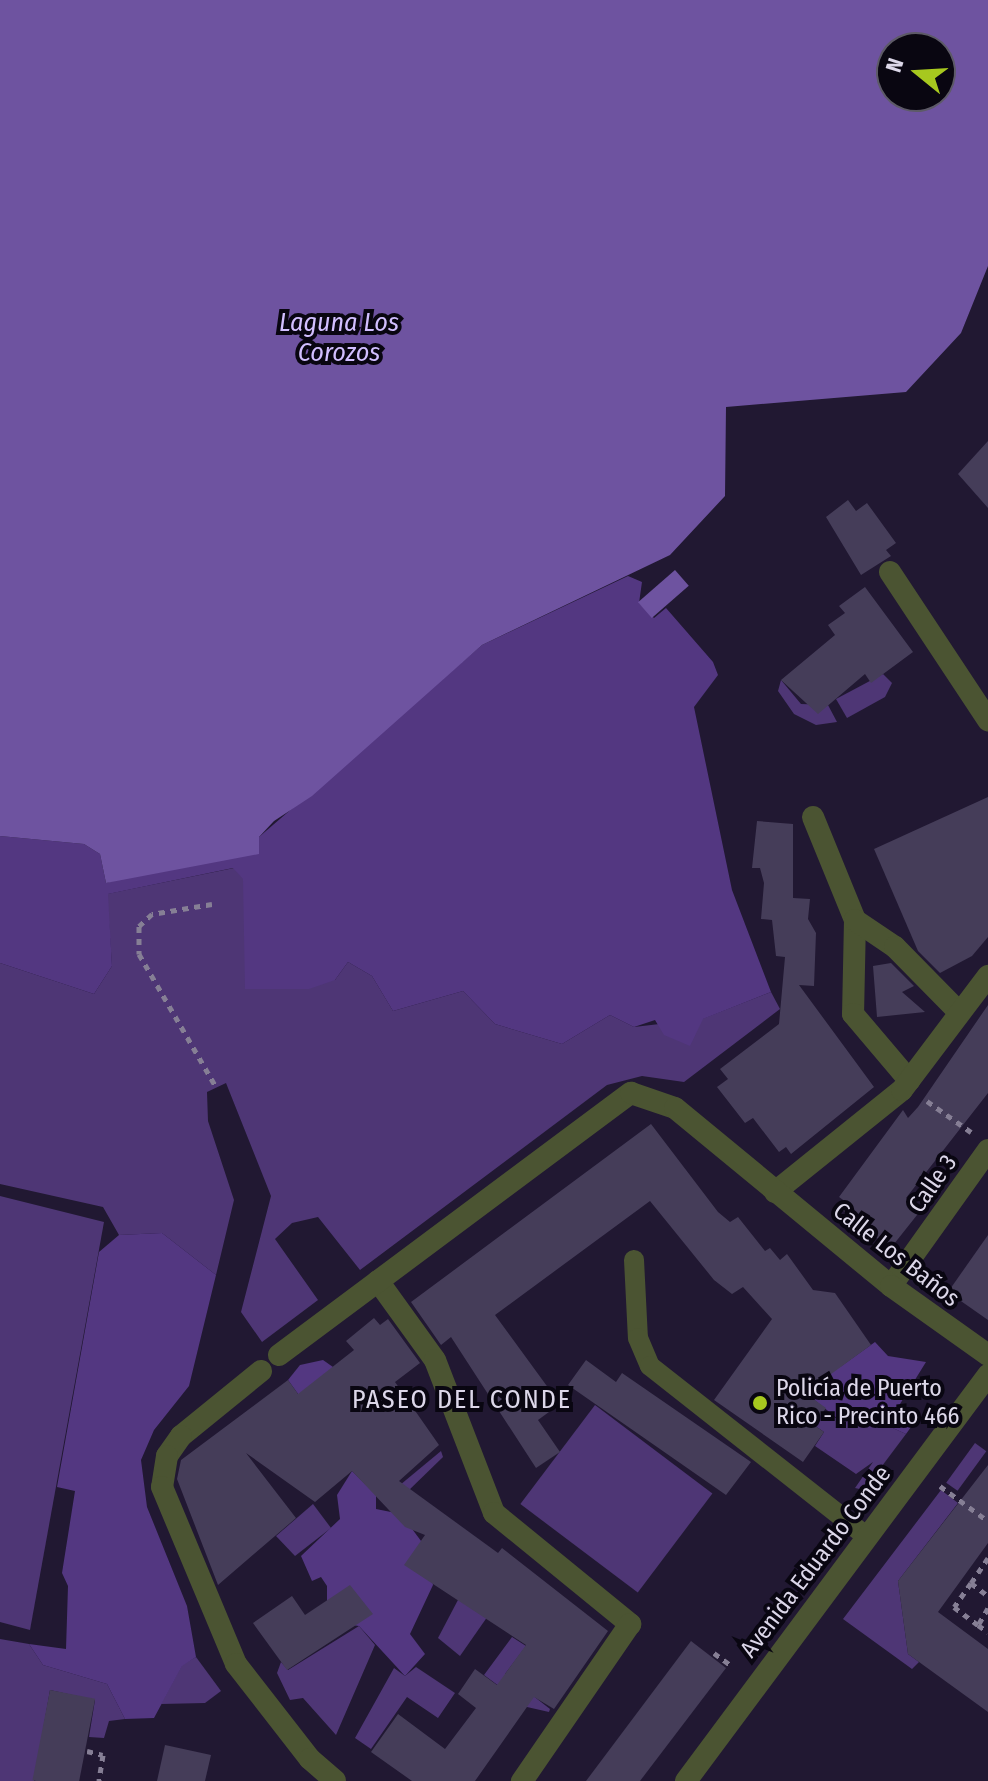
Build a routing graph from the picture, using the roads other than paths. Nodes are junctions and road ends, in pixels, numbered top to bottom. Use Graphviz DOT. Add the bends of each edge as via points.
graph roads {
  1 [pos="890,572"];
  2 [pos="988,720"];
  3 [pos="813,817"];
  4 [pos="855,920"];
  5 [pos="988,976"];
  6 [pos="958,1011"];
  7 [pos="914,1088"];
  8 [pos="981,1142"];
  9 [pos="775,1192"];
  10 [pos="634,1260"];
  11 [pos="378,1281"];
  12 [pos="891,1286"];
  13 [pos="279,1355"];
  14 [pos="988,1355"];
  15 [pos="261,1371"];
  16 [pos="988,1375"];
  17 [pos="867,1537"];
  18 [pos="335,1781"];
  19 [pos="522,1781"];
  20 [pos="686,1781"];
  1 -- 2 [label="street"];
  3 -- 4 [label="street"];
  4 -- 6 [label="street" via="895,947"];
  4 -- 7 [label="street" via="853,1014"];
  5 -- 6 [label="street"];
  6 -- 7 [label="street"];
  7 -- 9 [label="street"];
  8 -- 12 [label="street, Calle 3"];
  9 -- 11 [label="street, Calle Los Baños" via="675,1108 631,1093"];
  9 -- 12 [label="street, Calle Los Baños"];
  10 -- 17 [label="lane" via="638,1338 650,1366"];
  11 -- 13 [label="street"];
  11 -- 19 [label="street" via="435,1360 494,1513 630,1624"];
  12 -- 14 [label="street, Calle Los Baños"];
  15 -- 18 [label="street" via="181,1436 167,1456 162,1487 236,1664 310,1759"];
  16 -- 17 [label="street, Avenida Eduardo Conde"];
  17 -- 20 [label="street, Avenida Eduardo Conde"];
}
